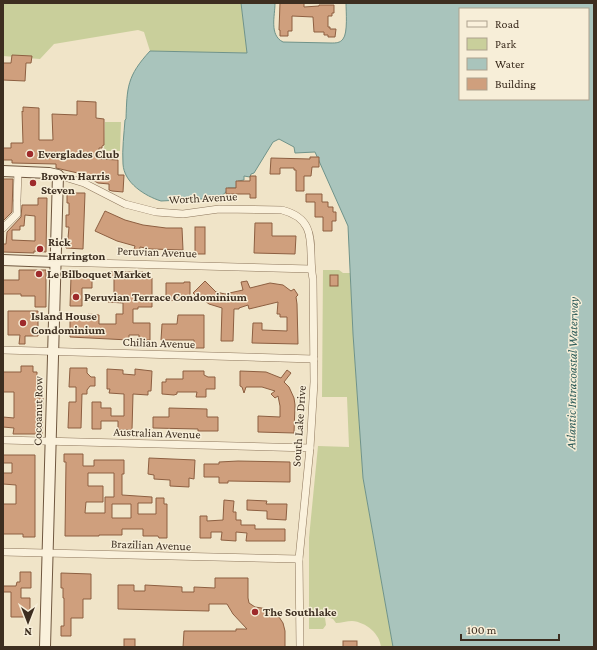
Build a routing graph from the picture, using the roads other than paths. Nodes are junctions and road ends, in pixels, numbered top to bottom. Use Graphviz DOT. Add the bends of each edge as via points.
graph roads {
  1 [pos="3,171"];
  2 [pos="18,172"];
  3 [pos="58,175"];
  4 [pos="292,213"];
  5 [pos="3,228"];
  6 [pos="3,260"];
  7 [pos="55,262"];
  8 [pos="310,269"];
  9 [pos="3,350"];
  10 [pos="53,352"];
  11 [pos="314,359"];
  12 [pos="3,440"];
  13 [pos="50,441"];
  14 [pos="310,448"];
  15 [pos="3,552"];
  16 [pos="48,553"];
  17 [pos="299,560"];
  18 [pos="45,647"];
  19 [pos="300,647"];
  1 -- 2 [label="street, Worth Avenue"];
  2 -- 3 [label="street, Worth Avenue"];
  2 -- 5 [label="street" via="17,214"];
  3 -- 4 [label="street, Worth Avenue" via="84,183 125,204 156,212 183,214 219,208"];
  3 -- 7 [label="street, Cocoanut Row"];
  4 -- 8 [label="street, South Lake Drive" via="300,218 308,229"];
  6 -- 7 [label="street, Peruvian Avenue"];
  7 -- 8 [label="street, Peruvian Avenue"];
  7 -- 10 [label="street, Cocoanut Row"];
  8 -- 11 [label="street, South Lake Drive" via="313,279"];
  9 -- 10 [label="street, Chilian Avenue"];
  10 -- 11 [label="street, Chilian Avenue"];
  10 -- 13 [label="street, Cocoanut Row"];
  11 -- 14 [label="street, South Lake Drive"];
  12 -- 13 [label="street, Australian Avenue"];
  13 -- 14 [label="street, Australian Avenue"];
  13 -- 16 [label="street, Cocoanut Row"];
  14 -- 17 [label="street, South Lake Drive"];
  15 -- 16 [label="street, Brazilian Avenue"];
  16 -- 17 [label="street, Brazilian Avenue"];
  16 -- 18 [label="street, Cocoanut Row"];
  17 -- 19 [label="street, South Lake Drive"];
}
